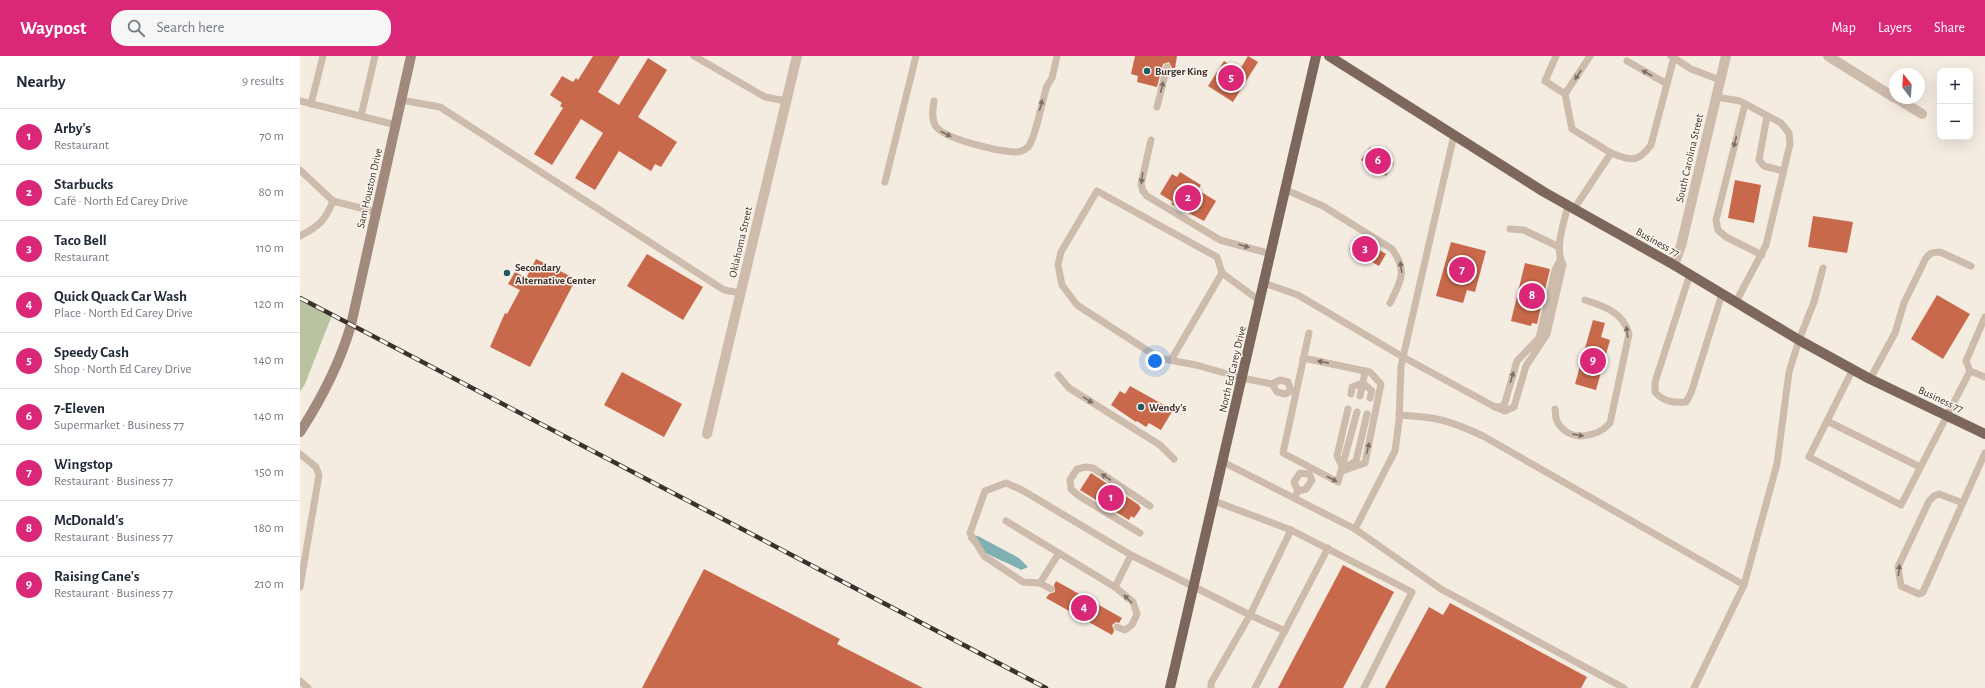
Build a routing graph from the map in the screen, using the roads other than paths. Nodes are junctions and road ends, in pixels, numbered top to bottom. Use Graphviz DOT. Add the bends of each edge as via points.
graph roads {
  1 [pos="323,56"];
  2 [pos="375,56"];
  3 [pos="411,56"];
  4 [pos="694,56"];
  5 [pos="797,56"];
  6 [pos="916,56"];
  7 [pos="1057,56"];
  8 [pos="1316,56"];
  9 [pos="1329,56"];
  10 [pos="1556,56"];
  11 [pos="1590,56"];
  12 [pos="1726,56"];
  13 [pos="1828,56"];
  14 [pos="1672,57"];
  15 [pos="1627,61"];
  16 [pos="1167,67"];
  17 [pos="1720,80"];
  18 [pos="1667,84"];
  19 [pos="1565,94"];
  20 [pos="1889,94"];
  21 [pos="1716,97"];
  22 [pos="401,100"];
  23 [pos="934,100"];
  24 [pos="300,101"];
  25 [pos="786,101"];
  26 [pos="311,104"];
  27 [pos="1745,104"];
  28 [pos="1905,104"];
  29 [pos="1157,107"];
  30 [pos="1922,114"];
  31 [pos="361,116"];
  32 [pos="1767,116"];
  33 [pos="396,125"];
  34 [pos="1454,135"];
  35 [pos="1151,140"];
  36 [pos="1611,153"];
  37 [pos="300,170"];
  38 [pos="1783,171"];
  39 [pos="885,182"];
  40 [pos="1286,190"];
  41 [pos="333,201"];
  42 [pos="1571,207"];
  43 [pos="376,212"];
  44 [pos="1510,229"];
  45 [pos="300,236"];
  46 [pos="1559,247"];
  47 [pos="1271,254"];
  48 [pos="1762,255"];
  49 [pos="1674,265"];
  50 [pos="1971,266"];
  51 [pos="1822,268"];
  52 [pos="1222,273"];
  53 [pos="1690,274"];
  54 [pos="1264,283"];
  55 [pos="740,293"];
  56 [pos="1722,294"];
  57 [pos="1585,300"];
  58 [pos="1260,301"];
  59 [pos="1736,302"];
  60 [pos="1390,303"];
  61 [pos="1985,317"];
  62 [pos="1309,333"];
  63 [pos="1799,340"];
  64 [pos="1403,357"];
  65 [pos="1303,358"];
  66 [pos="1171,360"];
  67 [pos="1853,369"];
  68 [pos="1365,371"];
  69 [pos="1970,371"];
  70 [pos="1058,375"];
  71 [pos="1985,377"];
  72 [pos="1242,378"];
  73 [pos="1870,379"];
  74 [pos="1363,383"];
  75 [pos="1294,391"];
  76 [pos="1351,394"];
  77 [pos="1360,396"];
  78 [pos="1370,398"];
  79 [pos="1348,409"];
  80 [pos="1555,409"];
  81 [pos="1357,412"];
  82 [pos="1367,414"];
  83 [pos="1399,415"];
  84 [pos="1946,415"];
  85 [pos="1827,421"];
  86 [pos="300,432"];
  87 [pos="707,434"];
  88 [pos="1985,434"];
  89 [pos="1985,453"];
  90 [pos="300,454"];
  91 [pos="1174,459"];
  92 [pos="1223,462"];
  93 [pos="1920,467"];
  94 [pos="1342,469"];
  95 [pos="1310,471"];
  96 [pos="1298,491"];
  97 [pos="1294,498"];
  98 [pos="1214,501"];
  99 [pos="1963,503"];
  100 [pos="1150,506"];
  101 [pos="1006,521"];
  102 [pos="1355,529"];
  103 [pos="1291,530"];
  104 [pos="1140,533"];
  105 [pos="1328,548"];
  106 [pos="1059,553"];
  107 [pos="1131,555"];
  108 [pos="1040,583"];
  109 [pos="1744,585"];
  110 [pos="300,587"];
  111 [pos="1115,587"];
  112 [pos="1193,588"];
  113 [pos="1051,589"];
  114 [pos="1250,615"];
  115 [pos="1117,627"];
  116 [pos="1284,631"];
  117 [pos="300,681"];
  118 [pos="308,688"];
  119 [pos="1170,688"];
  120 [pos="1211,688"];
  121 [pos="1255,688"];
  122 [pos="1364,688"];
  123 [pos="1624,688"];
  124 [pos="1694,688"];
  1 -- 26 [label="lane"];
  2 -- 31 [label="lane"];
  3 -- 22 [label="street, Sam Houston Drive"];
  4 -- 25 [label="lane" via="765,97"];
  5 -- 25 [label="street, Oklahoma Street"];
  6 -- 39 [label="lane"];
  23 -- 7 [label="lane, one-way" via="933,115 935,125 940,131 975,143 1008,151 1021,151 1031,144 1046,86 1052,78"];
  8 -- 40 [label="main road, North Ed Carey Drive"];
  9 -- 34 [label="main road, Business 77"];
  10 -- 19 [label="lane" via="1545,81"];
  11 -- 19 [label="lane, one-way"];
  12 -- 17 [label="street, South Carolina Street"];
  13 -- 20 [label="street"];
  14 -- 17 [label="lane" via="1691,69"];
  14 -- 18 [label="lane"];
  18 -- 15 [label="lane, one-way"];
  29 -- 16 [label="lane, one-way"];
  17 -- 21 [label="street, South Carolina Street"];
  18 -- 36 [label="lane" via="1652,145 1643,156 1627,160"];
  19 -- 36 [label="lane" via="1572,129"];
  21 -- 27 [label="lane"];
  21 -- 49 [label="street, South Carolina Street" via="1681,246"];
  22 -- 33 [label="street, Sam Houston Drive"];
  22 -- 55 [label="lane" via="440,106 724,290"];
  24 -- 26 [label="lane"];
  25 -- 55 [label="street, Oklahoma Street"];
  26 -- 31 [label="lane"];
  27 -- 32 [label="lane"];
  27 -- 48 [label="lane, one-way" via="1716,220 1718,230 1726,237"];
  28 -- 30 [label="street"];
  31 -- 33 [label="lane"];
  32 -- 38 [label="lane" via="1780,123 1789,133 1790,144"];
  32 -- 38 [label="lane" via="1759,160 1764,166"];
  33 -- 43 [label="street, Sam Houston Drive"];
  34 -- 42 [label="main road, Business 77"];
  34 -- 64 [label="lane"];
  35 -- 47 [label="lane, one-way" via="1141,184 1147,196 1220,240"];
  36 -- 42 [label="lane"];
  37 -- 41 [label="lane"];
  38 -- 48 [label="lane"];
  40 -- 47 [label="main road, North Ed Carey Drive"];
  60 -- 40 [label="lane, one-way" via="1401,281 1402,269 1400,260 1392,249 1323,206"];
  41 -- 43 [label="lane"];
  41 -- 45 [label="lane" via="327,217 316,228"];
  42 -- 46 [label="lane"];
  42 -- 49 [label="main road, Business 77"];
  43 -- 86 [label="street, Sam Houston Drive" via="344,350 320,403"];
  44 -- 46 [label="lane" via="1524,230"];
  46 -- 64 [label="lane" via="1563,266 1547,334 1526,366 1514,407 1506,410 1495,407"];
  47 -- 54 [label="main road, North Ed Carey Drive"];
  48 -- 59 [label="lane"];
  49 -- 53 [label="main road, Business 77"];
  50 -- 73 [label="lane" via="1940,252 1931,253 1926,258 1904,303 1895,333"];
  51 -- 63 [label="lane" via="1814,302"];
  52 -- 58 [label="lane"];
  52 -- 66 [label="lane"];
  52 -- 66 [label="lane" via="1217,257 1097,191 1061,252 1058,265 1062,285 1077,305 1159,358"];
  53 -- 56 [label="main road, Business 77"];
  53 -- 56 [label="lane" via="1655,382 1655,392 1661,398 1673,403 1686,402"];
  54 -- 58 [label="main road, North Ed Carey Drive"];
  54 -- 64 [label="lane" via="1298,295"];
  55 -- 87 [label="street, Oklahoma Street"];
  56 -- 59 [label="main road, Business 77"];
  80 -- 57 [label="lane, one-way" via="1556,421 1573,435 1595,434 1604,430 1610,423 1629,334 1627,326 1611,310"];
  58 -- 72 [label="main road, North Ed Carey Drive"];
  59 -- 63 [label="main road, Business 77"];
  61 -- 69 [label="lane" via="1966,361"];
  62 -- 65 [label="lane"];
  63 -- 67 [label="main road, Business 77"];
  63 -- 109 [label="lane" via="1789,372 1777,464"];
  64 -- 83 [label="lane"];
  68 -- 65 [label="lane, one-way"];
  65 -- 75 [label="lane"];
  66 -- 72 [label="lane"];
  67 -- 73 [label="main road, Business 77"];
  67 -- 85 [label="lane"];
  68 -- 74 [label="lane"];
  94 -- 68 [label="lane, one-way" via="1365,462 1381,384 1370,372"];
  69 -- 71 [label="lane"];
  69 -- 84 [label="lane"];
  70 -- 91 [label="lane, one-way" via="1069,388 1160,445"];
  72 -- 75 [label="lane" via="1272,384 1277,392 1285,394"];
  72 -- 92 [label="main road, North Ed Carey Drive"];
  73 -- 84 [label="main road, Business 77"];
  74 -- 76 [label="lane" via="1352,387"];
  74 -- 77 [label="lane"];
  74 -- 78 [label="lane" via="1372,391"];
  75 -- 95 [label="lane" via="1283,453"];
  79 -- 94 [label="lane" via="1337,456"];
  81 -- 94 [label="lane"];
  82 -- 94 [label="lane" via="1356,461"];
  83 -- 102 [label="lane" via="1395,451"];
  83 -- 109 [label="lane" via="1435,417 1457,423"];
  84 -- 88 [label="main road, Business 77"];
  84 -- 93 [label="lane"];
  85 -- 93 [label="lane"];
  85 -- 93 [label="lane" via="1809,457 1901,505"];
  89 -- 99 [label="lane"];
  90 -- 110 [label="lane" via="316,467 319,476"];
  92 -- 97 [label="lane"];
  92 -- 98 [label="main road, North Ed Carey Drive"];
  95 -- 94 [label="lane, one-way" via="1338,482"];
  95 -- 96 [label="lane" via="1312,480 1306,489"];
  95 -- 96 [label="lane" via="1300,473 1294,482"];
  96 -- 97 [label="lane"];
  97 -- 102 [label="lane"];
  98 -- 103 [label="lane"];
  98 -- 112 [label="main road, North Ed Carey Drive"];
  99 -- 99 [label="lane, one-way" via="1922,594 1910,592 1901,586 1898,567 1930,501 1939,494"];
  100 -- 104 [label="lane, one-way" via="1093,468 1078,469 1070,480 1071,489 1080,496"];
  101 -- 106 [label="lane"];
  102 -- 123 [label="lane" via="1441,589"];
  103 -- 105 [label="lane"];
  103 -- 114 [label="lane"];
  105 -- 116 [label="lane"];
  105 -- 122 [label="lane" via="1412,592"];
  106 -- 108 [label="lane"];
  106 -- 111 [label="lane"];
  107 -- 108 [label="lane" via="1022,490 1006,483 985,491 970,533 984,556 1023,582"];
  107 -- 111 [label="lane"];
  107 -- 112 [label="lane"];
  108 -- 113 [label="lane"];
  109 -- 124 [label="lane"];
  115 -- 111 [label="lane, one-way" via="1125,630 1132,625 1137,614 1133,602"];
  112 -- 114 [label="lane"];
  112 -- 119 [label="main road, North Ed Carey Drive"];
  114 -- 116 [label="lane"];
  114 -- 120 [label="lane" via="1211,683"];
  116 -- 121 [label="lane"];
  117 -- 118 [label="lane"];
}
